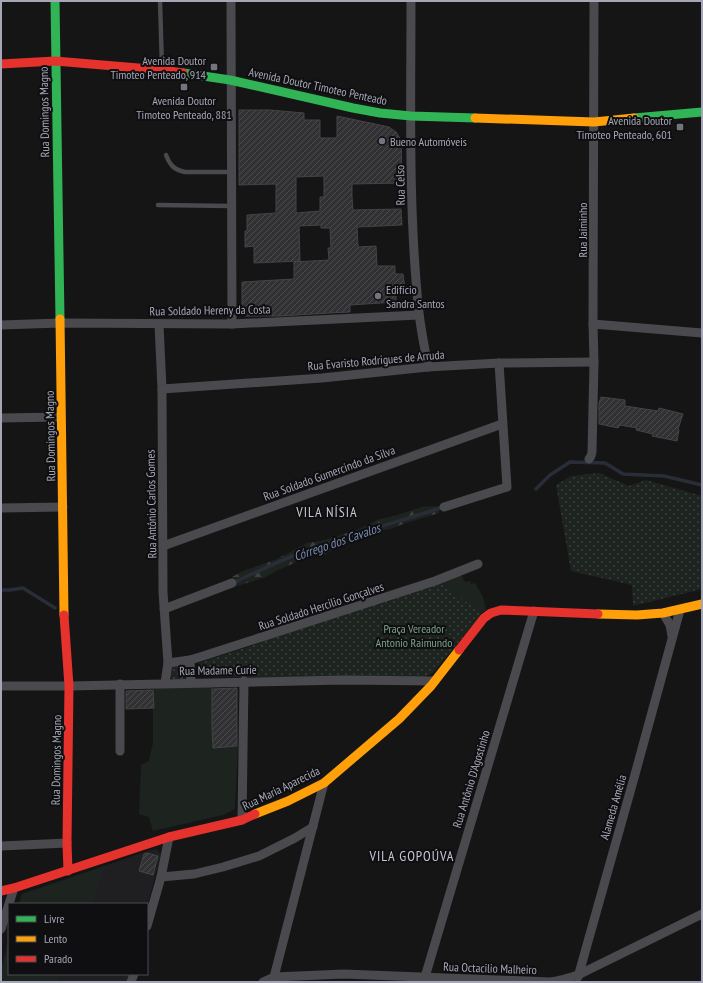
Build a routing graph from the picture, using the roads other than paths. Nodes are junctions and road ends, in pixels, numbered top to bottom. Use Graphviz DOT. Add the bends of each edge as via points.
graph roads {
  1 [pos="55,1"];
  2 [pos="160,1"];
  3 [pos="231,1"];
  4 [pos="411,1"];
  5 [pos="594,1"];
  6 [pos="55,61"];
  7 [pos="1,64"];
  8 [pos="162,70"];
  9 [pos="230,80"];
  10 [pos="702,112"];
  11 [pos="411,116"];
  12 [pos="594,122"];
  13 [pos="166,155"];
  14 [pos="231,172"];
  15 [pos="158,205"];
  16 [pos="231,206"];
  17 [pos="419,315"];
  18 [pos="60,323"];
  19 [pos="159,324"];
  20 [pos="232,324"];
  21 [pos="593,324"];
  22 [pos="1,325"];
  23 [pos="702,333"];
  24 [pos="594,362"];
  25 [pos="499,364"];
  26 [pos="428,367"];
  27 [pos="162,389"];
  28 [pos="61,417"];
  29 [pos="1,418"];
  30 [pos="502,424"];
  31 [pos="589,459"];
  32 [pos="63,506"];
  33 [pos="444,507"];
  34 [pos="1,508"];
  35 [pos="163,546"];
  36 [pos="478,564"];
  37 [pos="232,583"];
  38 [pos="702,604"];
  39 [pos="164,609"];
  40 [pos="680,610"];
  41 [pos="534,611"];
  42 [pos="663,613"];
  43 [pos="672,637"];
  44 [pos="190,660"];
  45 [pos="168,663"];
  46 [pos="244,681"];
  47 [pos="435,681"];
  48 [pos="191,682"];
  49 [pos="165,683"];
  50 [pos="120,684"];
  51 [pos="1,686"];
  52 [pos="69,686"];
  53 [pos="120,751"];
  54 [pos="324,783"];
  55 [pos="242,820"];
  56 [pos="314,827"];
  57 [pos="169,837"];
  58 [pos="67,843"];
  59 [pos="1,846"];
  60 [pos="68,871"];
  61 [pos="161,877"];
  62 [pos="14,888"];
  63 [pos="1,891"];
  64 [pos="9,903"];
  65 [pos="8,907"];
  66 [pos="702,914"];
  67 [pos="148,922"];
  68 [pos="1,929"];
  69 [pos="274,977"];
  70 [pos="425,977"];
  71 [pos="577,978"];
  72 [pos="263,982"];
  1 -- 6 [label="street, Rua Domingos Magno"];
  2 -- 8 [label="lane"];
  3 -- 9 [label="street"];
  4 -- 11 [label="street, Rua Celso"];
  5 -- 12 [label="street, Rua Jaiminho"];
  6 -- 7 [label="street, Avenida Doutor Timoteo Penteado"];
  6 -- 8 [label="street, Avenida Doutor Timoteo Penteado"];
  6 -- 18 [label="street, Rua Domingos Magno"];
  8 -- 9 [label="street, Avenida Doutor Timoteo Penteado"];
  9 -- 11 [label="street, Avenida Doutor Timoteo Penteado" via="353,108"];
  9 -- 14 [label="street"];
  10 -- 12 [label="street, Avenida Doutor Timoteo Penteado"];
  11 -- 12 [label="street, Avenida Doutor Timoteo Penteado"];
  11 -- 17 [label="street, Rua Celso" via="415,271"];
  12 -- 21 [label="street, Rua Jaiminho"];
  13 -- 14 [label="lane" via="168,162 179,171"];
  14 -- 16 [label="street"];
  15 -- 16 [label="lane"];
  16 -- 20 [label="street"];
  17 -- 20 [label="street, Rua Soldado Hereny da Costa"];
  17 -- 26 [label="street, Rua Celso"];
  18 -- 19 [label="street, Rua Soldado Hereny da Costa"];
  18 -- 22 [label="street, Rua Soldado Hereny da Costa"];
  18 -- 28 [label="street, Rua Domingos Magno"];
  19 -- 20 [label="street, Rua Soldado Hereny da Costa"];
  19 -- 27 [label="street, Rua Antônio Carlos Gomes"];
  21 -- 23 [label="street"];
  21 -- 24 [label="street, Rua Jaiminho"];
  24 -- 25 [label="street, Rua Evaristo Rodrigues de Arruda"];
  24 -- 31 [label="street, Rua Jaiminho" via="592,452"];
  25 -- 26 [label="street, Rua Evaristo Rodrigues de Arruda"];
  25 -- 30 [label="street"];
  26 -- 27 [label="street, Rua Evaristo Rodrigues de Arruda" via="322,378"];
  27 -- 35 [label="street, Rua Antônio Carlos Gomes"];
  28 -- 29 [label="street"];
  28 -- 32 [label="street, Rua Domingos Magno"];
  30 -- 33 [label="street" via="507,487"];
  30 -- 35 [label="street, Rua Soldado Gumercindo da Silva"];
  32 -- 34 [label="street"];
  32 -- 52 [label="street, Rua Domingos Magno" via="64,612"];
  35 -- 39 [label="street, Rua Antônio Carlos Gomes"];
  36 -- 44 [label="street, Rua Soldado Hercilio Gonçalves" via="435,581"];
  37 -- 39 [label="street"];
  38 -- 40 [label="street, Rua Maria Aparecida"];
  39 -- 45 [label="street, Rua Antônio Carlos Gomes"];
  40 -- 42 [label="street, Rua Maria Aparecida"];
  40 -- 43 [label="street, Alameda Amélia"];
  41 -- 42 [label="street, Rua Maria Aparecida" via="637,615"];
  41 -- 47 [label="street, Rua Maria Aparecida" via="501,610 489,614"];
  41 -- 70 [label="street, Rua Antônio D'Agostinho"];
  42 -- 43 [label="street" via="670,625"];
  43 -- 71 [label="street, Alameda Amélia"];
  44 -- 45 [label="street, Rua Soldado Hercilio Gonçalves"];
  44 -- 48 [label="street"];
  45 -- 49 [label="street, Rua Antônio Carlos Gomes"];
  46 -- 47 [label="street, Rua Madame Curie"];
  46 -- 48 [label="street, Rua Madame Curie"];
  46 -- 55 [label="street"];
  47 -- 54 [label="street, Rua Maria Aparecida" via="399,719"];
  48 -- 49 [label="street, Rua Madame Curie"];
  49 -- 50 [label="street, Rua Madame Curie"];
  50 -- 52 [label="street, Rua Madame Curie"];
  50 -- 53 [label="street"];
  51 -- 52 [label="street, Rua Madame Curie"];
  52 -- 58 [label="street, Rua Domingos Magno"];
  54 -- 55 [label="street, Rua Maria Aparecida"];
  54 -- 56 [label="street"];
  55 -- 57 [label="street, Rua Maria Aparecida"];
  56 -- 61 [label="street" via="259,856 194,874"];
  56 -- 69 [label="street"];
  57 -- 60 [label="street, Rua Maria Aparecida"];
  57 -- 61 [label="street"];
  58 -- 59 [label="street"];
  58 -- 60 [label="street, Rua Domingos Magno"];
  60 -- 62 [label="street, Rua Maria Aparecida"];
  61 -- 67 [label="street"];
  62 -- 63 [label="street, Rua Maria Aparecida"];
  62 -- 64 [label="street"];
  65 -- 68 [label="street"];
  66 -- 71 [label="street, Rua Octacilio Malheiro"];
  69 -- 70 [label="street, Rua Octacilio Malheiro" via="344,974"];
  69 -- 72 [label="street, Rua Octacilio Malheiro"];
  70 -- 71 [label="street, Rua Octacilio Malheiro" via="550,982"];
}
